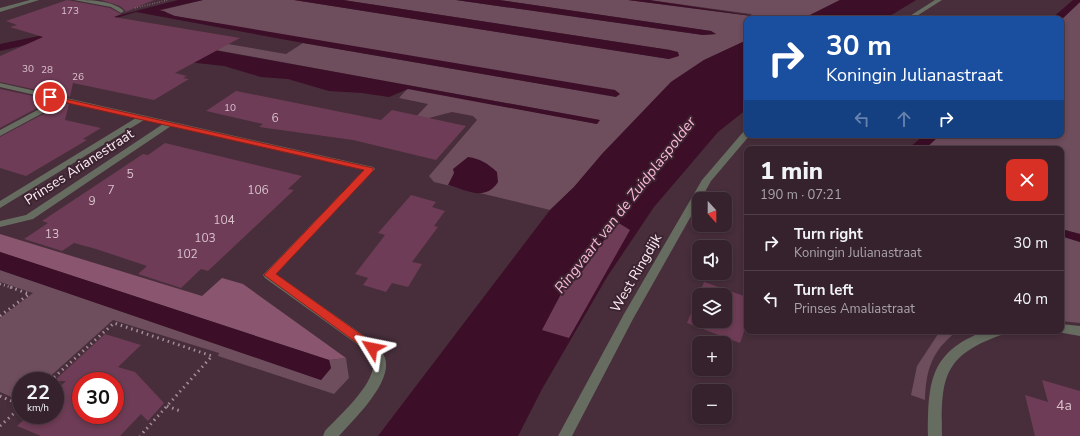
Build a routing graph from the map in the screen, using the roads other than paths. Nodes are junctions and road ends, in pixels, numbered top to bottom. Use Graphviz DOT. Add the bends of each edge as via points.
graph roads {
  1 [pos="36,0"];
  2 [pos="77,0"];
  3 [pos="939,0"];
  4 [pos="0,10"];
  5 [pos="121,11"];
  6 [pos="913,16"];
  7 [pos="0,85"];
  8 [pos="63,100"];
  9 [pos="142,118"];
  10 [pos="169,124"];
  11 [pos="0,132"];
  12 [pos="744,137"];
  13 [pos="0,205"];
  14 [pos="0,224"];
  15 [pos="1064,329"];
  16 [pos="1080,331"];
  17 [pos="991,334"];
  18 [pos="330,436"];
  19 [pos="566,436"];
  20 [pos="935,436"];
  1 -- 4 [label="street"];
  2 -- 5 [label="street" via="113,6"];
  3 -- 6 [label="street"];
  7 -- 8 [label="street"];
  8 -- 9 [label="street"];
  8 -- 11 [label="street"];
  9 -- 10 [label="street"];
  9 -- 13 [label="street, Prinses Arianestraat"];
  10 -- 14 [label="street, Prinses Arianestraat" via="28,217"];
  10 -- 18 [label="street" via="370,169 270,275 372,348 379,359 379,372 374,385"];
  12 -- 19 [label="street, West Ringdijk" via="707,180 628,317"];
  15 -- 16 [label="street"];
  17 -- 20 [label="street" via="960,349 939,375 935,402"];
}
